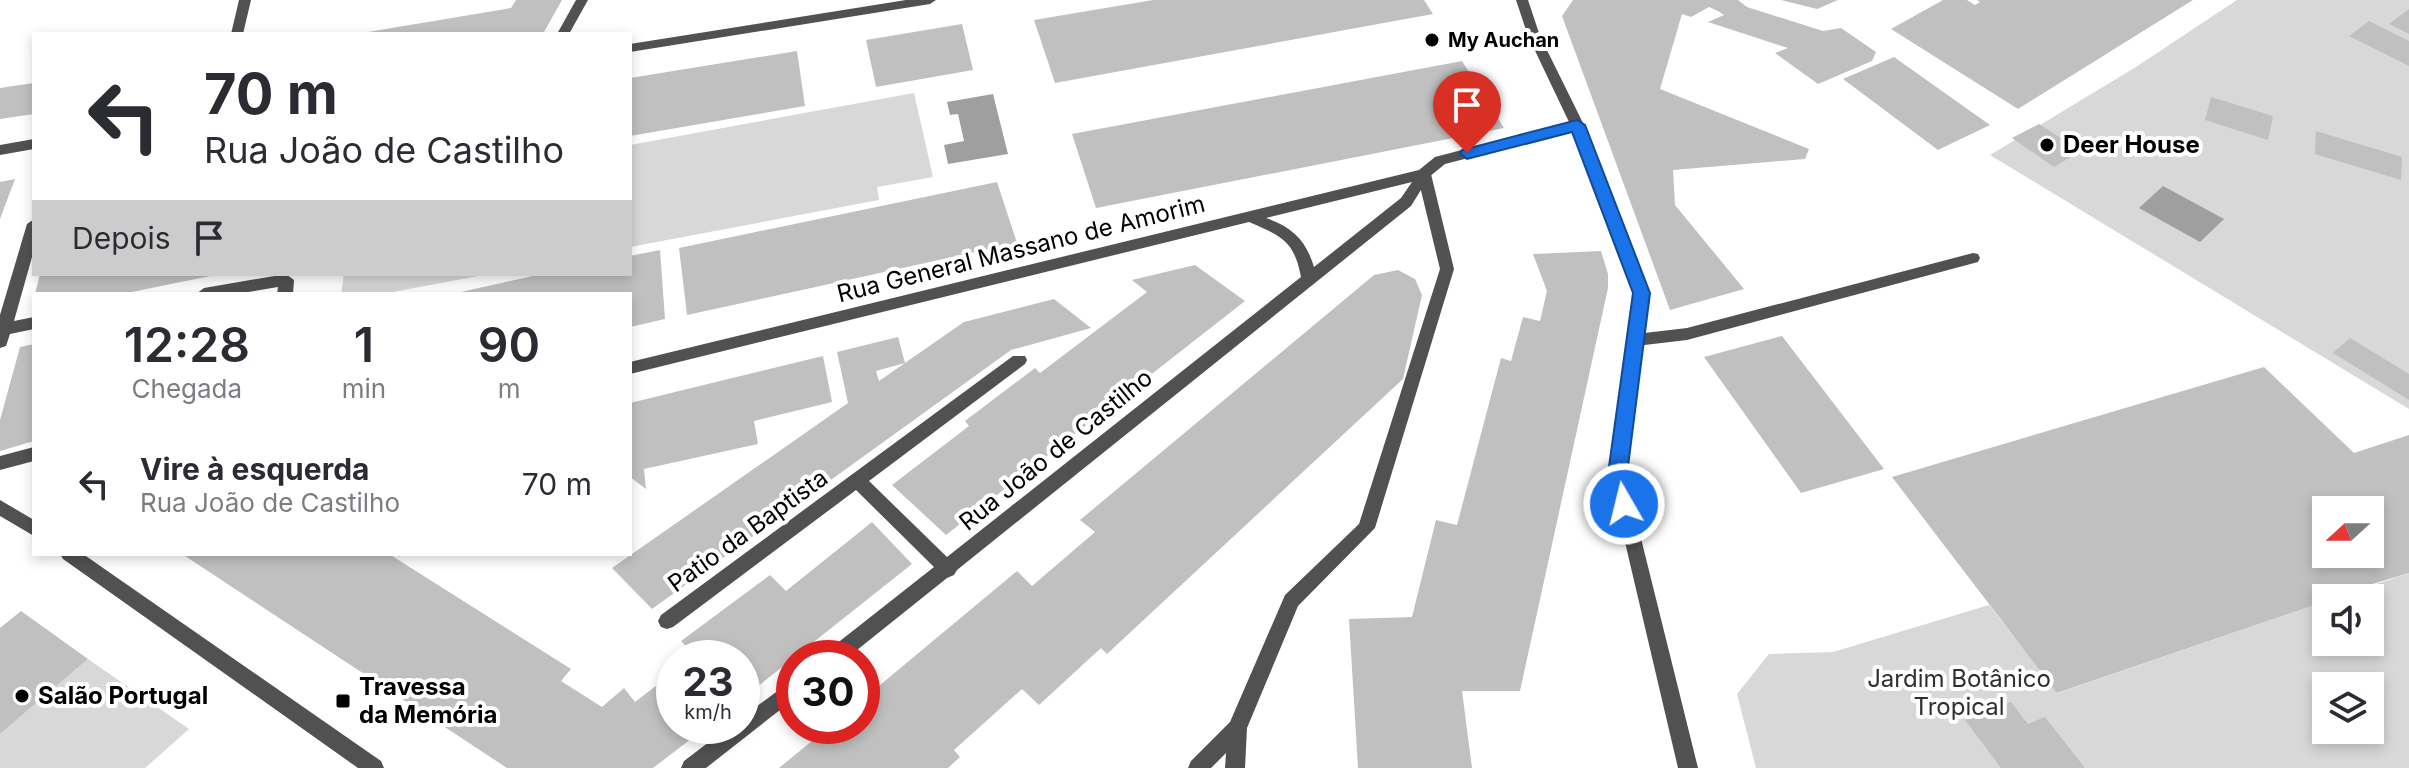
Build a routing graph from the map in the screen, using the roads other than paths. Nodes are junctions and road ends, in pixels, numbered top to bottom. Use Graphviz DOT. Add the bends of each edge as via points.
graph roads {
  1 [pos="245,0"];
  2 [pos="582,0"];
  3 [pos="930,0"];
  4 [pos="1522,0"];
  5 [pos="237,32"];
  6 [pos="564,32"];
  7 [pos="632,48"];
  8 [pos="1577,125"];
  9 [pos="32,144"];
  10 [pos="0,150"];
  11 [pos="1424,174"];
  12 [pos="1253,218"];
  13 [pos="32,231"];
  14 [pos="1973,258"];
  15 [pos="1309,280"];
  16 [pos="216,292"];
  17 [pos="285,292"];
  18 [pos="32,324"];
  19 [pos="1,334"];
  20 [pos="1636,340"];
  21 [pos="1019,360"];
  22 [pos="632,368"];
  23 [pos="32,455"];
  24 [pos="0,463"];
  25 [pos="857,480"];
  26 [pos="0,507"];
  27 [pos="30,522"];
  28 [pos="72,556"];
  29 [pos="948,570"];
  30 [pos="667,621"];
  31 [pos="857,640"];
  32 [pos="776,702"];
  33 [pos="1237,728"];
  34 [pos="374,768"];
  35 [pos="691,768"];
  36 [pos="1198,768"];
  37 [pos="1235,768"];
  38 [pos="1688,768"];
  1 -- 5 [label="street"];
  2 -- 6 [label="street"];
  3 -- 7 [label="street"];
  4 -- 8 [label="street"];
  8 -- 11 [label="street, Rua João de Castilho" via="1440,160"];
  8 -- 20 [label="street" via="1642,293"];
  9 -- 10 [label="street"];
  11 -- 12 [label="street, Rua General Massano de Amorim"];
  11 -- 15 [label="street, Rua João de Castilho" via="1406,202"];
  11 -- 33 [label="street" via="1447,269 1366,528 1291,601"];
  12 -- 15 [label="street" via="1282,228 1294,239 1305,254"];
  12 -- 22 [label="street, Rua General Massano de Amorim"];
  13 -- 19 [label="street"];
  14 -- 20 [label="street" via="1687,334"];
  15 -- 29 [label="street, Rua João de Castilho"];
  16 -- 17 [label="street" via="286,280"];
  18 -- 19 [label="street"];
  20 -- 38 [label="street" via="1617,474"];
  21 -- 25 [label="street, Patio da Baptista"];
  23 -- 24 [label="street"];
  25 -- 29 [label="street, Patio da Baptista"];
  25 -- 30 [label="street, Patio da Baptista"];
  26 -- 27 [label="street"];
  28 -- 34 [label="street"];
  29 -- 31 [label="street, Rua João de Castilho"];
  32 -- 35 [label="street"];
  33 -- 36 [label="street"];
  33 -- 37 [label="street"];
}
